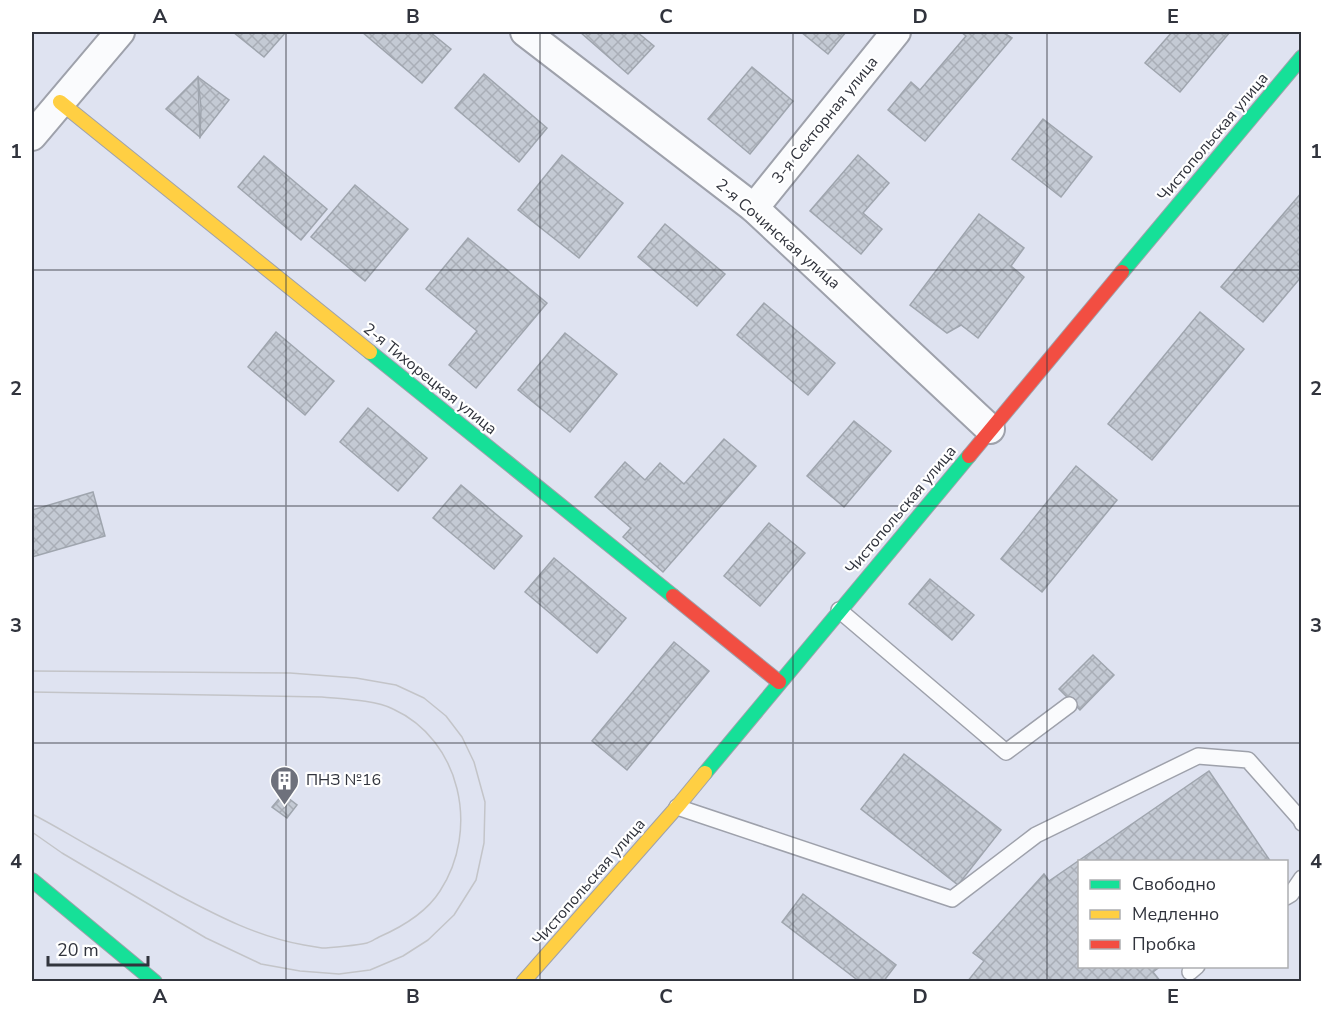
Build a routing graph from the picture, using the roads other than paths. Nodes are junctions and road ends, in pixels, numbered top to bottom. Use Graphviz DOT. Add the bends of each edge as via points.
graph roads {
  1 [pos="120,32"];
  2 [pos="525,32"];
  3 [pos="896,32"];
  4 [pos="1302,57"];
  5 [pos="60,102"];
  6 [pos="32,136"];
  7 [pos="753,208"];
  8 [pos="990,429"];
  9 [pos="839,610"];
  10 [pos="779,682"];
  11 [pos="1069,705"];
  12 [pos="677,807"];
  13 [pos="1302,823"];
  14 [pos="1302,878"];
  15 [pos="32,880"];
  16 [pos="1288,896"];
  17 [pos="155,981"];
  18 [pos="524,981"];
  1 -- 5 [label="street"];
  2 -- 7 [label="street, 2-я Сочинская улица"];
  3 -- 7 [label="street, 3-я Секторная улица"];
  4 -- 8 [label="street, Чистопольская улица"];
  5 -- 6 [label="street"];
  5 -- 10 [label="street, 2-я Тихорецкая улица"];
  7 -- 8 [label="street, 2-я Сочинская улица"];
  8 -- 9 [label="street, Чистопольская улица"];
  9 -- 10 [label="street, Чистопольская улица"];
  9 -- 11 [label="lane" via="1006,752"];
  10 -- 12 [label="street, Чистопольская улица"];
  12 -- 13 [label="lane" via="952,899 1036,835 1198,756 1248,760"];
  12 -- 18 [label="street, Чистопольская улица"];
  14 -- 16 [label="lane"];
  15 -- 17 [label="street"];
}
